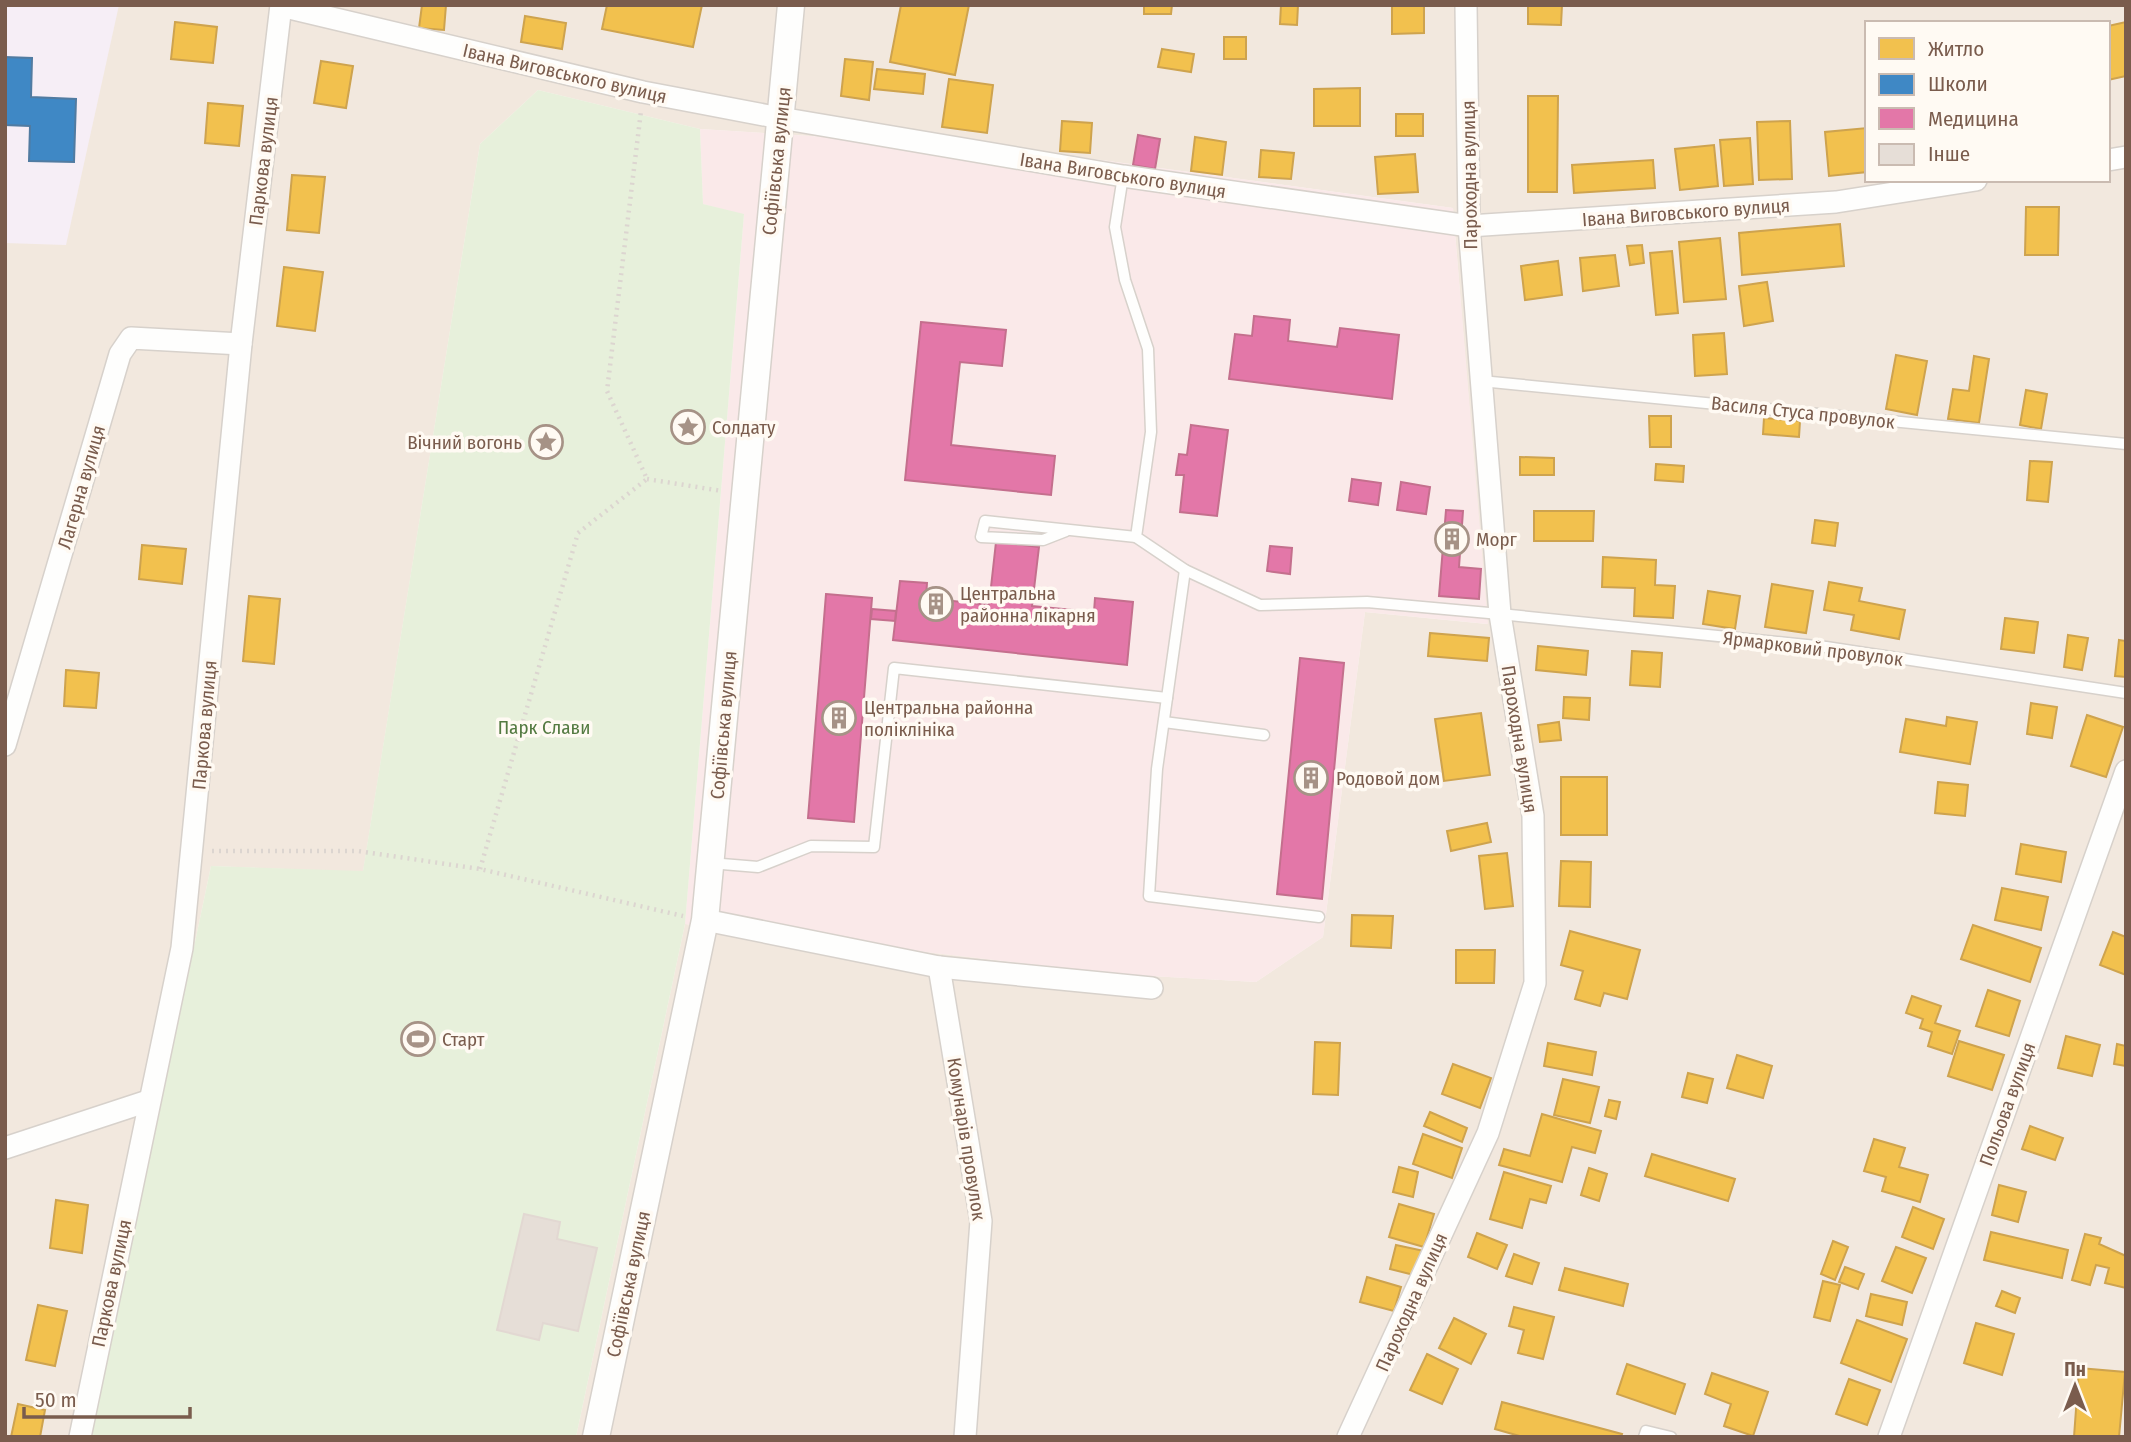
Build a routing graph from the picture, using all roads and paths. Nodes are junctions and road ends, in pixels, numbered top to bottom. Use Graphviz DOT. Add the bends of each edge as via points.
graph roads {
  1 [pos="791,5"];
  2 [pos="1466,5"];
  3 [pos="281,6"];
  4 [pos="643,92"];
  5 [pos="780,118"];
  6 [pos="1123,176"];
  7 [pos="1963,182"];
  8 [pos="1469,226"];
  9 [pos="241,344"];
  10 [pos="1481,381"];
  11 [pos="2126,444"];
  12 [pos="646,479"];
  13 [pos="744,494"];
  14 [pos="1066,531"];
  15 [pos="1136,537"];
  16 [pos="1185,570"];
  17 [pos="1500,614"];
  18 [pos="2126,693"];
  19 [pos="1167,698"];
  20 [pos="1164,722"];
  21 [pos="1264,735"];
  22 [pos="5,745"];
  23 [pos="2126,771"];
  24 [pos="192,851"];
  25 [pos="710,863"];
  26 [pos="480,869"];
  27 [pos="1319,917"];
  28 [pos="705,920"];
  29 [pos="939,967"];
  30 [pos="1152,988"];
  31 [pos="148,1101"];
  32 [pos="5,1149"];
  33 [pos="79,1437"];
  34 [pos="596,1437"];
  35 [pos="965,1437"];
  36 [pos="1348,1437"];
  37 [pos="1644,1437"];
  38 [pos="1671,1437"];
  39 [pos="1889,1437"];
  1 -- 5 [label="street, Софіївська вулиця"];
  2 -- 8 [label="street, Пароходна вулиця"];
  3 -- 4 [label="street, Івана Виговського вулиця"];
  3 -- 9 [label="street, Паркова вулиця"];
  4 -- 5 [label="street, Івана Виговського вулиця"];
  4 -- 12 [label="path" via="607,391"];
  5 -- 6 [label="street, Івана Виговського вулиця"];
  5 -- 13 [label="street, Софіївська вулиця"];
  6 -- 8 [label="street, Івана Виговського вулиця"];
  6 -- 15 [label="lane" via="1115,227 1125,280 1148,349 1150,432"];
  7 -- 8 [label="street, Івана Виговського вулиця" via="1836,202"];
  8 -- 10 [label="street, Пароходна вулиця"];
  9 -- 22 [label="street, Лагерна вулиця" via="131,338 120,354"];
  9 -- 24 [label="street, Паркова вулиця"];
  10 -- 11 [label="lane, Василя Стуса провулок"];
  10 -- 17 [label="street, Пароходна вулиця"];
  12 -- 13 [label="path"];
  12 -- 26 [label="path" via="578,533"];
  13 -- 25 [label="street, Софіївська вулиця"];
  14 -- 14 [label="lane" via="985,521 981,537 1043,540"];
  14 -- 15 [label="lane"];
  15 -- 16 [label="lane, Ярмарковий провулок"];
  16 -- 17 [label="lane, Ярмарковий провулок" via="1260,605 1367,602"];
  16 -- 19 [label="lane"];
  17 -- 18 [label="lane, Ярмарковий провулок" via="1826,647"];
  17 -- 36 [label="street, Пароходна вулиця" via="1533,816 1535,983 1488,1133"];
  19 -- 20 [label="lane"];
  19 -- 25 [label="lane" via="894,668 874,847 811,846 758,867"];
  20 -- 21 [label="lane"];
  20 -- 27 [label="lane" via="1149,896"];
  23 -- 39 [label="street, Польова вулиця"];
  24 -- 26 [label="path" via="358,851"];
  24 -- 31 [label="street, Паркова вулиця" via="182,948"];
  25 -- 28 [label="street, Софіївська вулиця"];
  26 -- 28 [label="path"];
  28 -- 29 [label="street"];
  28 -- 34 [label="street, Софіївська вулиця"];
  29 -- 30 [label="street"];
  29 -- 35 [label="street, Комунарів провулок" via="981,1221"];
  31 -- 32 [label="street"];
  31 -- 33 [label="street, Паркова вулиця"];
  37 -- 38 [label="lane" via="1646,1432"];
}
